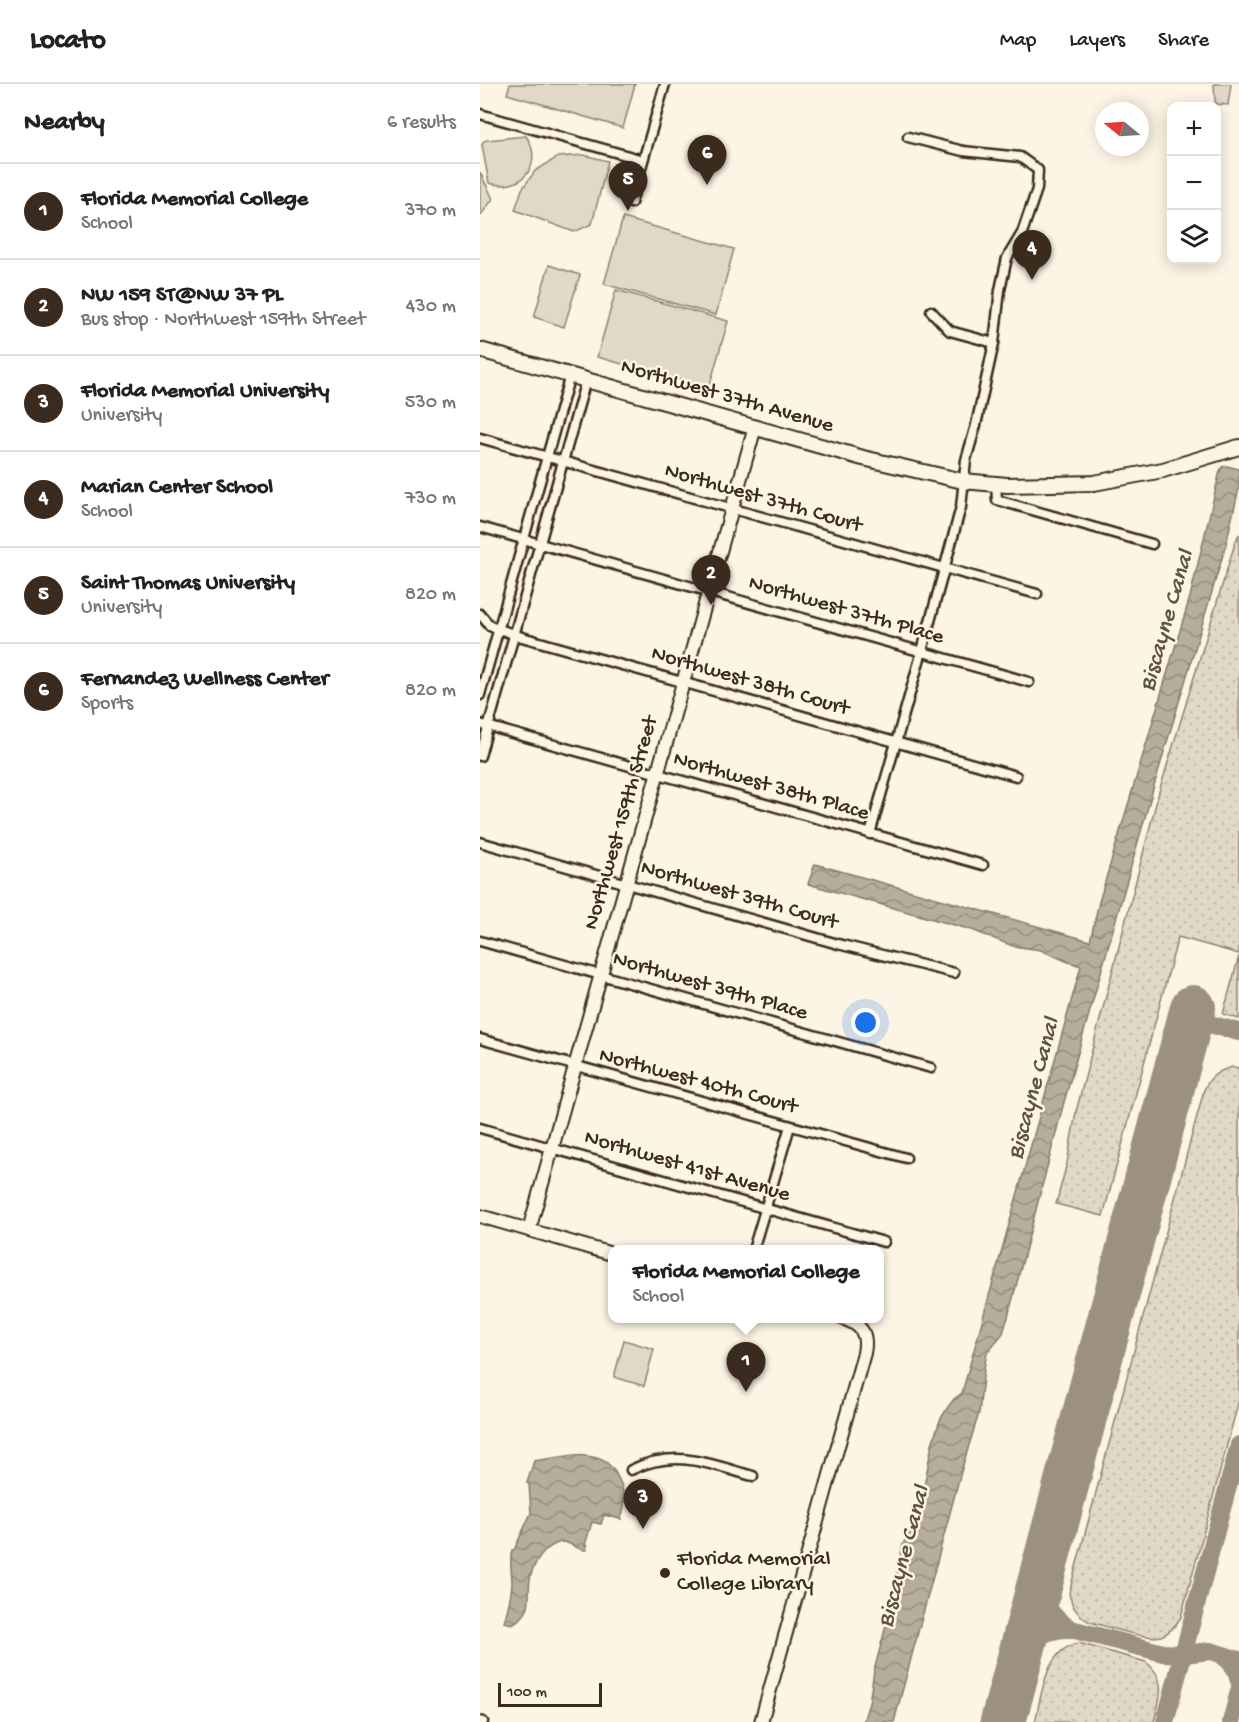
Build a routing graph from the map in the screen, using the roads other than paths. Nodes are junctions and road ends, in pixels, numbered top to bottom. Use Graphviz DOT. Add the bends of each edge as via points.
graph roads {
  1 [pos="665,84"];
  2 [pos="480,114"];
  3 [pos="908,137"];
  4 [pos="643,160"];
  5 [pos="631,203"];
  6 [pos="932,311"];
  7 [pos="994,343"];
  8 [pos="480,350"];
  9 [pos="570,375"];
  10 [pos="586,380"];
  11 [pos="754,427"];
  12 [pos="480,438"];
  13 [pos="1239,447"];
  14 [pos="547,458"];
  15 [pos="563,462"];
  16 [pos="963,481"];
  17 [pos="996,484"];
  18 [pos="732,509"];
  19 [pos="480,527"];
  20 [pos="524,539"];
  21 [pos="540,544"];
  22 [pos="1152,544"];
  23 [pos="944,568"];
  24 [pos="708,591"];
  25 [pos="1037,594"];
  26 [pos="480,614"];
  27 [pos="499,630"];
  28 [pos="514,634"];
  29 [pos="922,651"];
  30 [pos="1029,682"];
  31 [pos="683,683"];
  32 [pos="480,696"];
  33 [pos="484,725"];
  34 [pos="896,742"];
  35 [pos="480,756"];
  36 [pos="657,774"];
  37 [pos="1016,776"];
  38 [pos="870,834"];
  39 [pos="480,842"];
  40 [pos="983,865"];
  41 [pos="626,883"];
  42 [pos="480,941"];
  43 [pos="954,973"];
  44 [pos="600,975"];
  45 [pos="480,1039"];
  46 [pos="574,1066"];
  47 [pos="931,1068"];
  48 [pos="790,1126"];
  49 [pos="480,1128"];
  50 [pos="551,1148"];
  51 [pos="906,1158"];
  52 [pos="765,1207"];
  53 [pos="480,1216"];
  54 [pos="529,1230"];
  55 [pos="884,1242"];
  56 [pos="754,1245"];
  57 [pos="608,1253"];
  58 [pos="853,1323"];
  59 [pos="631,1470"];
  60 [pos="753,1476"];
  61 [pos="761,1722"];
  1 -- 4 [label="street"];
  2 -- 4 [label="street"];
  3 -- 7 [label="street" via="963,151 1020,157 1038,170 1037,189 1022,233 1007,258"];
  4 -- 5 [label="street"];
  6 -- 7 [label="street" via="950,331"];
  7 -- 16 [label="street"];
  8 -- 9 [label="main road, Northwest 37th Avenue"];
  9 -- 10 [label="main road, Northwest 37th Avenue"];
  9 -- 14 [label="street"];
  10 -- 11 [label="main road, Northwest 37th Avenue"];
  10 -- 15 [label="street"];
  11 -- 16 [label="main road, Northwest 37th Avenue"];
  11 -- 18 [label="street, Northwest 159th Street"];
  12 -- 14 [label="street, Northwest 37th Court"];
  13 -- 17 [label="main road, Northwest 37th Avenue" via="1163,470 1094,483"];
  14 -- 15 [label="street, Northwest 37th Court"];
  14 -- 20 [label="street"];
  15 -- 18 [label="street, Northwest 37th Court"];
  15 -- 21 [label="street"];
  16 -- 17 [label="main road, Northwest 37th Avenue"];
  16 -- 23 [label="street" via="961,507"];
  17 -- 22 [label="street" via="997,500"];
  18 -- 23 [label="street, Northwest 37th Court"];
  18 -- 24 [label="street, Northwest 159th Street"];
  19 -- 20 [label="street, Northwest 37th Place"];
  20 -- 21 [label="street, Northwest 37th Place"];
  20 -- 27 [label="street"];
  21 -- 24 [label="street, Northwest 37th Place"];
  21 -- 28 [label="street"];
  23 -- 25 [label="street, Northwest 37th Court"];
  23 -- 29 [label="street"];
  24 -- 29 [label="street, Northwest 37th Place"];
  24 -- 31 [label="street, Northwest 159th Street"];
  26 -- 27 [label="street, Northwest 38th Court"];
  27 -- 28 [label="street, Northwest 38th Court"];
  27 -- 32 [label="street"];
  28 -- 31 [label="street, Northwest 38th Court"];
  28 -- 33 [label="street"];
  29 -- 30 [label="street, Northwest 37th Place"];
  29 -- 34 [label="street"];
  31 -- 34 [label="street, Northwest 38th Court"];
  31 -- 36 [label="street, Northwest 159th Street"];
  33 -- 35 [label="street"];
  33 -- 36 [label="street, Northwest 38th Place"];
  34 -- 37 [label="street, Northwest 38th Court"];
  34 -- 38 [label="street"];
  36 -- 38 [label="street, Northwest 38th Place"];
  36 -- 41 [label="street, Northwest 159th Street"];
  38 -- 40 [label="street, Northwest 38th Place"];
  39 -- 41 [label="street, Northwest 39th Court"];
  41 -- 43 [label="street, Northwest 39th Court"];
  41 -- 44 [label="street, Northwest 159th Street"];
  42 -- 44 [label="street, Northwest 39th Place"];
  44 -- 46 [label="street, Northwest 159th Street"];
  44 -- 47 [label="street, Northwest 39th Place"];
  45 -- 46 [label="street, Northwest 40th Court"];
  46 -- 48 [label="street, Northwest 40th Court"];
  46 -- 50 [label="street, Northwest 159th Street"];
  48 -- 51 [label="street, Northwest 40th Court"];
  48 -- 52 [label="street"];
  49 -- 50 [label="street, Northwest 41st Avenue"];
  50 -- 52 [label="street, Northwest 41st Avenue"];
  50 -- 54 [label="street, Northwest 159th Street"];
  52 -- 55 [label="street, Northwest 41st Avenue"];
  52 -- 56 [label="street"];
  53 -- 54 [label="street"];
  54 -- 57 [label="street"];
  58 -- 61 [label="street" via="864,1334 866,1345"];
  59 -- 60 [label="street" via="646,1462 687,1458"];
}
